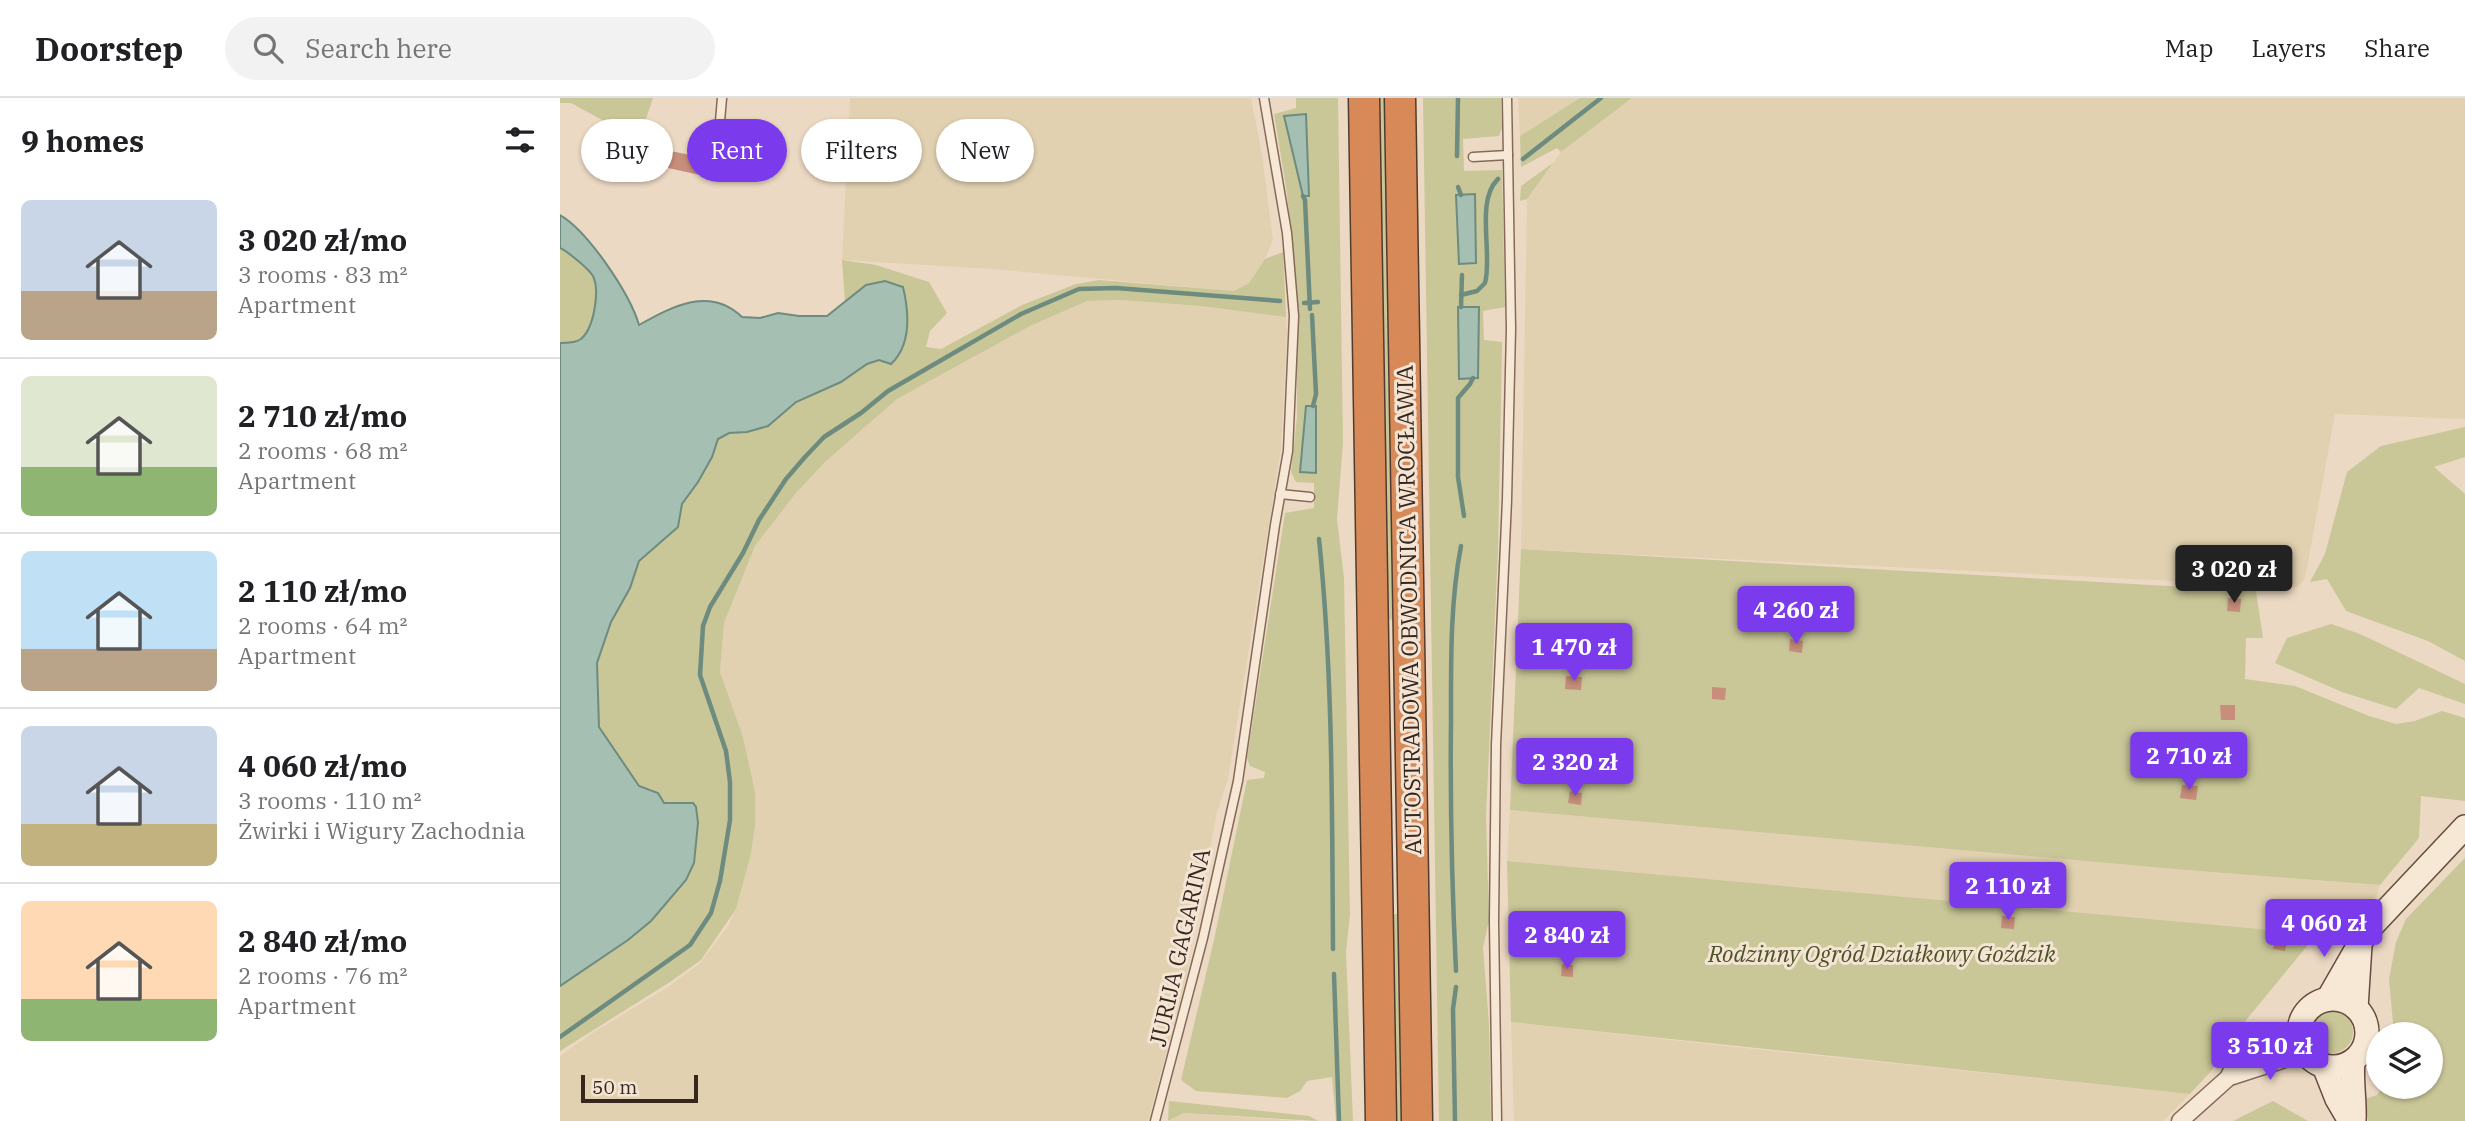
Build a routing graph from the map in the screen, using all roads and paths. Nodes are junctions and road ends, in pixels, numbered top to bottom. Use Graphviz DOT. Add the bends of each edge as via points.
graph roads {
  1 [pos="722,98"];
  2 [pos="1264,98"];
  3 [pos="1364,98"];
  4 [pos="1400,98"];
  5 [pos="1507,98"];
  6 [pos="720,119"];
  7 [pos="1508,155"];
  8 [pos="1473,157"];
  9 [pos="1280,494"];
  10 [pos="1310,497"];
  11 [pos="2465,827"];
  12 [pos="2360,945"];
  13 [pos="2328,999"];
  14 [pos="2357,1008"];
  15 [pos="2298,1036"];
  16 [pos="2353,1061"];
  17 [pos="2317,1062"];
  18 [pos="2228,1078"];
  19 [pos="1155,1121"];
  20 [pos="1381,1121"];
  21 [pos="1417,1121"];
  22 [pos="1497,1121"];
  23 [pos="2180,1121"];
  24 [pos="2352,1121"];
  1 -- 6 [label="lane"];
  2 -- 9 [label="lane, JURIJA GAGARINA" via="1287,233 1294,316 1288,451"];
  3 -- 20 [label="highway, AUTOSTRADOWA OBWODNICA WROCŁAWIA"];
  4 -- 21 [label="highway, AUTOSTRADOWA OBWODNICA WROCŁAWIA"];
  5 -- 7 [label="lane"];
  7 -- 8 [label="lane"];
  7 -- 22 [label="lane" via="1511,329 1496,745"];
  9 -- 10 [label="lane"];
  9 -- 19 [label="lane, JURIJA GAGARINA" via="1238,781"];
  11 -- 12 [label="street" via="2374,923"];
  12 -- 13 [label="street"];
  12 -- 14 [label="street"];
  13 -- 14 [label="street" via="2338,998"];
  13 -- 15 [label="street" via="2309,1007"];
  14 -- 16 [label="street" via="2367,1035"];
  15 -- 17 [label="street" via="2304,1051"];
  15 -- 18 [label="street" via="2266,1047 2234,1068"];
  16 -- 17 [label="street" via="2334,1067"];
  16 -- 24 [label="street"];
  17 -- 18 [label="street" via="2294,1056"];
  17 -- 24 [label="street"];
  18 -- 23 [label="street"];
}
